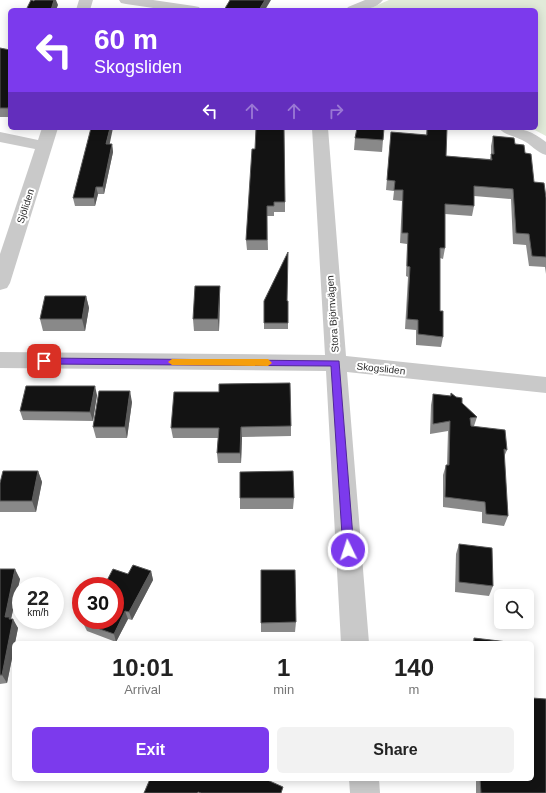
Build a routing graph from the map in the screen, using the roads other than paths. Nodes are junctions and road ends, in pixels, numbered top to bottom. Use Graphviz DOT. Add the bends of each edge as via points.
graph roads {
  1 [pos="126,0"];
  2 [pos="376,0"];
  3 [pos="193,6"];
  4 [pos="358,8"];
  5 [pos="49,130"];
  6 [pos="320,130"];
  7 [pos="512,130"];
  8 [pos="0,137"];
  9 [pos="44,146"];
  10 [pos="546,150"];
  11 [pos="0,283"];
  12 [pos="0,360"];
  13 [pos="336,363"];
  14 [pos="546,385"];
  15 [pos="355,641"];
  16 [pos="364,781"];
  17 [pos="365,793"];
  1 -- 3 [label="street"];
  2 -- 4 [label="street"];
  5 -- 9 [label="street, Sjöliden"];
  6 -- 13 [label="street, Stora Björnvägen"];
  7 -- 10 [label="street" via="529,137"];
  8 -- 9 [label="street"];
  9 -- 11 [label="street, Sjöliden"];
  12 -- 13 [label="street, Skogsliden"];
  13 -- 14 [label="street, Skogsliden"];
  13 -- 15 [label="street, Stora Björnvägen"];
  16 -- 17 [label="street"];
}
